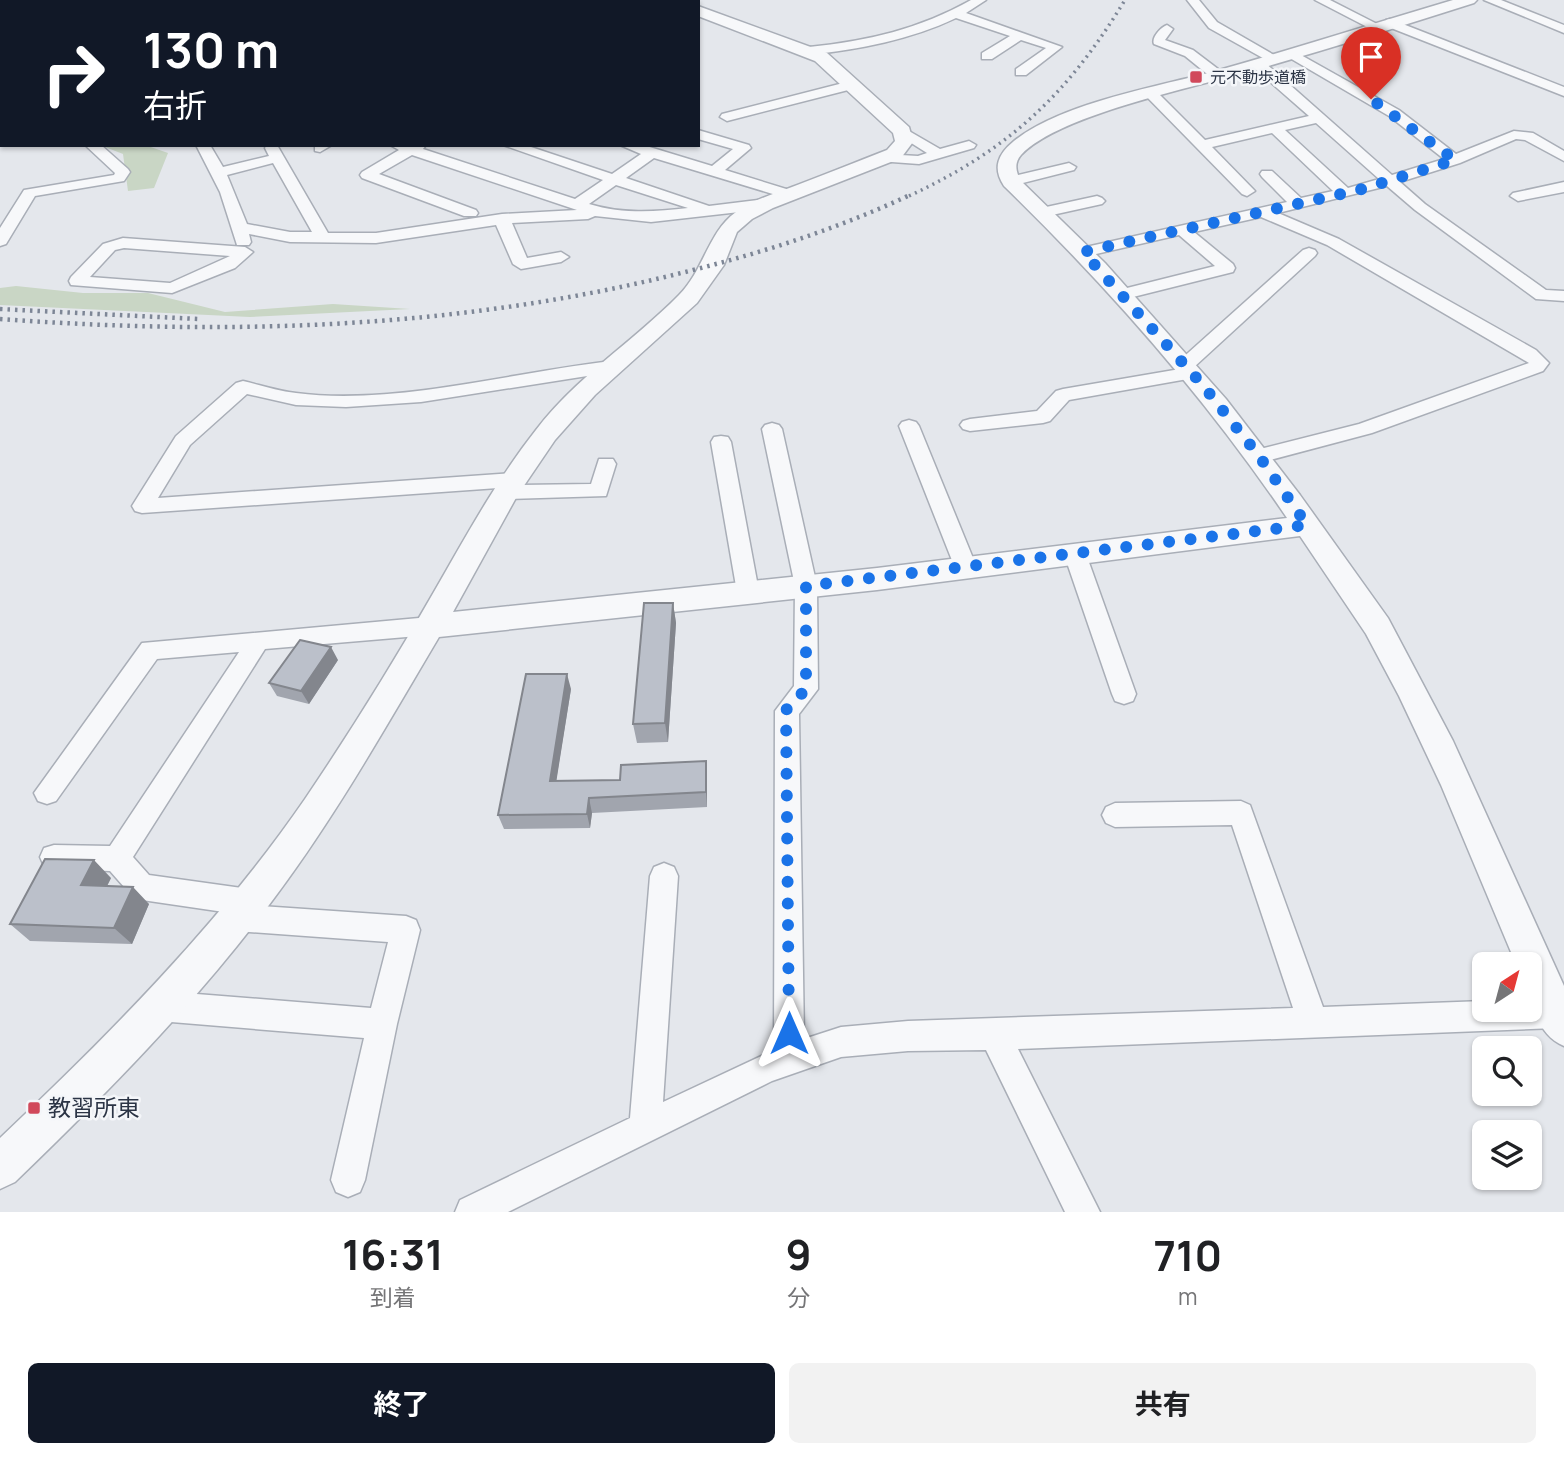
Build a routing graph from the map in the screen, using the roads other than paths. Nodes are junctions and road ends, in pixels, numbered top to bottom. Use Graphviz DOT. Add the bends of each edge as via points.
graph roads {
  1 [pos="981,0"];
  2 [pos="1193,0"];
  3 [pos="1321,0"];
  4 [pos="1469,0"];
  5 [pos="1490,0"];
  6 [pos="958,9"];
  7 [pos="700,12"];
  8 [pos="1383,25"];
  9 [pos="1167,29"];
  10 [pos="1564,29"];
  11 [pos="1020,35"];
  12 [pos="809,51"];
  13 [pos="987,56"];
  14 [pos="1275,59"];
  15 [pos="1021,72"];
  16 [pos="1217,75"];
  17 [pos="850,85"];
  18 [pos="1564,92"];
  19 [pos="1150,93"];
  20 [pos="727,117"];
  21 [pos="1319,118"];
  22 [pos="1276,129"];
  23 [pos="902,131"];
  24 [pos="700,135"];
  25 [pos="1564,135"];
  26 [pos="758,136"];
  27 [pos="969,145"];
  28 [pos="1202,145"];
  29 [pos="1543,145"];
  30 [pos="94,147"];
  31 [pos="204,147"];
  32 [pos="409,147"];
  33 [pos="516,147"];
  34 [pos="633,147"];
  35 [pos="744,148"];
  36 [pos="652,153"];
  37 [pos="939,155"];
  38 [pos="1564,157"];
  39 [pos="883,158"];
  40 [pos="1455,160"];
  41 [pos="1069,167"];
  42 [pos="714,172"];
  43 [pos="219,173"];
  44 [pos="1267,174"];
  45 [pos="615,180"];
  46 [pos="1011,181"];
  47 [pos="1390,181"];
  48 [pos="1564,187"];
  49 [pos="1247,191"];
  50 [pos="1344,193"];
  51 [pos="791,195"];
  52 [pos="1518,196"];
  53 [pos="1097,201"];
  54 [pos="766,204"];
  55 [pos="1298,204"];
  56 [pos="577,205"];
  57 [pos="708,211"];
  58 [pos="1043,212"];
  59 [pos="1263,212"];
  60 [pos="470,213"];
  61 [pos="606,214"];
  62 [pos="502,219"];
  63 [pos="240,228"];
  64 [pos="1182,230"];
  65 [pos="323,237"];
  66 [pos="0,241"];
  67 [pos="245,252"];
  68 [pos="1083,252"];
  69 [pos="1309,253"];
  70 [pos="561,257"];
  71 [pos="1121,295"];
  72 [pos="1542,295"];
  73 [pos="1564,296"];
  74 [pos="1564,310"];
  75 [pos="612,367"];
  76 [pos="1188,369"];
  77 [pos="970,425"];
  78 [pos="909,426"];
  79 [pos="772,429"];
  80 [pos="721,442"];
  81 [pos="1259,456"];
  82 [pos="606,464"];
  83 [pos="510,486"];
  84 [pos="1307,525"];
  85 [pos="1075,554"];
  86 [pos="966,568"];
  87 [pos="806,586"];
  88 [pos="748,592"];
  89 [pos="430,626"];
  90 [pos="258,641"];
  91 [pos="1124,694"];
  92 [pos="47,793"];
  93 [pos="1115,815"];
  94 [pos="54,857"];
  95 [pos="117,859"];
  96 [pos="664,876"];
  97 [pos="242,910"];
  98 [pos="159,1006"];
  99 [pos="1560,1019"];
  100 [pos="1313,1023"];
  101 [pos="382,1024"];
  102 [pos="994,1034"];
  103 [pos="789,1060"];
  104 [pos="645,1128"];
  105 [pos="0,1167"];
  106 [pos="348,1180"];
  107 [pos="472,1212"];
  108 [pos="1083,1212"];
  1 -- 6 [label="street"];
  2 -- 14 [label="street" via="1213,25"];
  3 -- 8 [label="street"];
  4 -- 8 [label="street"];
  5 -- 10 [label="street"];
  6 -- 11 [label="street"];
  6 -- 12 [label="street" via="919,31 882,42"];
  7 -- 12 [label="street"];
  8 -- 14 [label="street"];
  8 -- 18 [label="street"];
  9 -- 16 [label="street" via="1158,41 1189,52"];
  11 -- 13 [label="street"];
  11 -- 15 [label="street" via="1056,47"];
  12 -- 17 [label="street"];
  14 -- 16 [label="street"];
  14 -- 21 [label="street"];
  14 -- 40 [label="street" via="1394,113"];
  16 -- 19 [label="street"];
  17 -- 20 [label="street"];
  17 -- 23 [label="street"];
  19 -- 28 [label="street"];
  19 -- 46 [label="street" via="1086,112 1031,140 1007,162"];
  21 -- 22 [label="street"];
  21 -- 47 [label="street"];
  22 -- 28 [label="street"];
  22 -- 50 [label="street"];
  23 -- 37 [label="street"];
  23 -- 39 [label="street" via="904,142"];
  24 -- 35 [label="street"];
  25 -- 29 [label="street"];
  26 -- 35 [label="street"];
  27 -- 37 [label="street"];
  28 -- 49 [label="street"];
  29 -- 38 [label="street"];
  29 -- 40 [label="street" via="1519,134"];
  30 -- 66 [label="street" via="123,172 119,178 29,193"];
  31 -- 43 [label="street"];
  32 -- 56 [label="street"];
  32 -- 60 [label="street" via="367,175"];
  33 -- 45 [label="street"];
  34 -- 36 [label="street"];
  35 -- 42 [label="street"];
  36 -- 42 [label="street"];
  36 -- 45 [label="street"];
  37 -- 39 [label="street" via="919,160"];
  39 -- 51 [label="street"];
  40 -- 47 [label="street"];
  41 -- 46 [label="street"];
  42 -- 51 [label="street"];
  43 -- 63 [label="street"];
  43 -- 65 [label="street" via="275,153"];
  44 -- 55 [label="street"];
  45 -- 56 [label="street"];
  45 -- 57 [label="street"];
  46 -- 58 [label="street"];
  47 -- 50 [label="street"];
  47 -- 72 [label="street"];
  48 -- 52 [label="street"];
  50 -- 55 [label="street"];
  51 -- 54 [label="street"];
  53 -- 58 [label="street"];
  54 -- 57 [label="street"];
  54 -- 75 [label="street" via="728,229 712,265 689,298"];
  55 -- 59 [label="street"];
  56 -- 61 [label="street"];
  57 -- 61 [label="street" via="651,217"];
  58 -- 68 [label="street"];
  59 -- 64 [label="street"];
  59 -- 81 [label="street" via="1334,242 1540,363 1365,429"];
  61 -- 62 [label="street"];
  62 -- 65 [label="street" via="376,237"];
  62 -- 70 [label="street" via="521,264"];
  63 -- 65 [label="street" via="290,237"];
  63 -- 67 [label="street"];
  64 -- 68 [label="street"];
  64 -- 71 [label="street" via="1227,268"];
  67 -- 67 [label="street" via="123,243 109,247 78,281 172,288 229,264"];
  68 -- 71 [label="street"];
  69 -- 76 [label="street"];
  71 -- 76 [label="street"];
  72 -- 73 [label="street"];
  72 -- 74 [label="street"];
  75 -- 83 [label="street" via="547,434"];
  75 -- 83 [label="street" via="421,396 346,401 296,399 243,387 183,441 142,506"];
  76 -- 77 [label="street" via="1063,395 1043,417"];
  76 -- 81 [label="street"];
  78 -- 86 [label="street"];
  79 -- 87 [label="street"];
  80 -- 88 [label="street"];
  81 -- 84 [label="street"];
  82 -- 83 [label="street" via="599,491"];
  83 -- 89 [label="street"];
  84 -- 85 [label="street"];
  84 -- 99 [label="street" via="1391,649 1432,729"];
  85 -- 86 [label="street"];
  85 -- 91 [label="street"];
  86 -- 87 [label="street"];
  87 -- 88 [label="street"];
  87 -- 103 [label="street" via="806,689 786,710"];
  88 -- 89 [label="street"];
  89 -- 90 [label="street"];
  89 -- 97 [label="street" via="317,810"];
  90 -- 92 [label="street" via="150,650"];
  90 -- 95 [label="street"];
  93 -- 100 [label="street" via="1241,813"];
  94 -- 95 [label="street"];
  95 -- 97 [label="street" via="142,887"];
  96 -- 104 [label="street"];
  97 -- 98 [label="street"];
  97 -- 101 [label="street" via="406,930"];
  98 -- 101 [label="street"];
  98 -- 105 [label="street" via="81,1090"];
  99 -- 100 [label="street"];
  100 -- 102 [label="street"];
  101 -- 106 [label="street"];
  102 -- 103 [label="street" via="841,1042"];
  102 -- 108 [label="street"];
  103 -- 104 [label="street"];
  104 -- 107 [label="street"];
}
